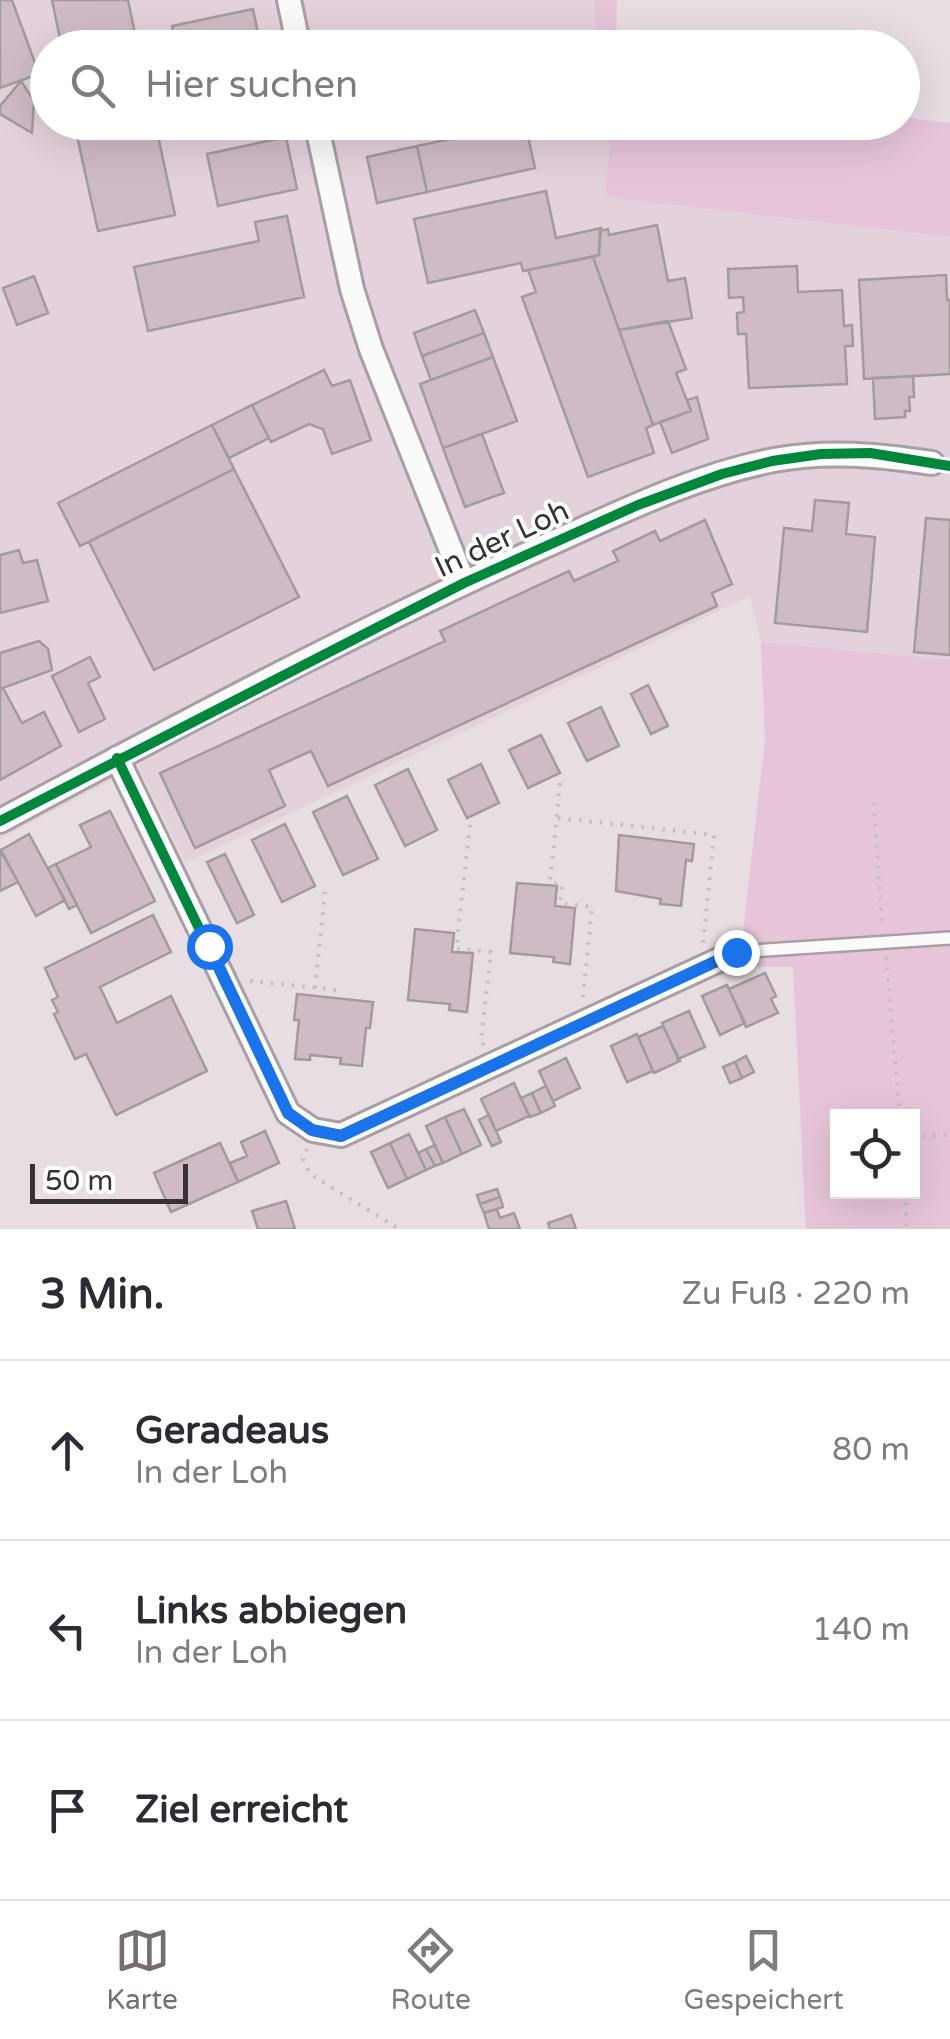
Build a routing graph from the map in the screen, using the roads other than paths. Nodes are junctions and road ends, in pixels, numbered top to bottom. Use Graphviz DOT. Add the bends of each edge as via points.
graph roads {
  1 [pos="289,0"];
  2 [pos="296,30"];
  3 [pos="320,140"];
  4 [pos="932,463"];
  5 [pos="464,583"];
  6 [pos="117,758"];
  7 [pos="0,821"];
  8 [pos="950,938"];
  9 [pos="736,952"];
  1 -- 2 [label="street"];
  3 -- 5 [label="street, In der Loh" via="370,349"];
  4 -- 5 [label="street, In der Loh" via="870,453 756,465 638,505"];
  5 -- 6 [label="street, In der Loh"];
  6 -- 7 [label="street, In der Loh"];
  6 -- 9 [label="street" via="288,1113 312,1130 341,1136"];
  8 -- 9 [label="lane"];
}
